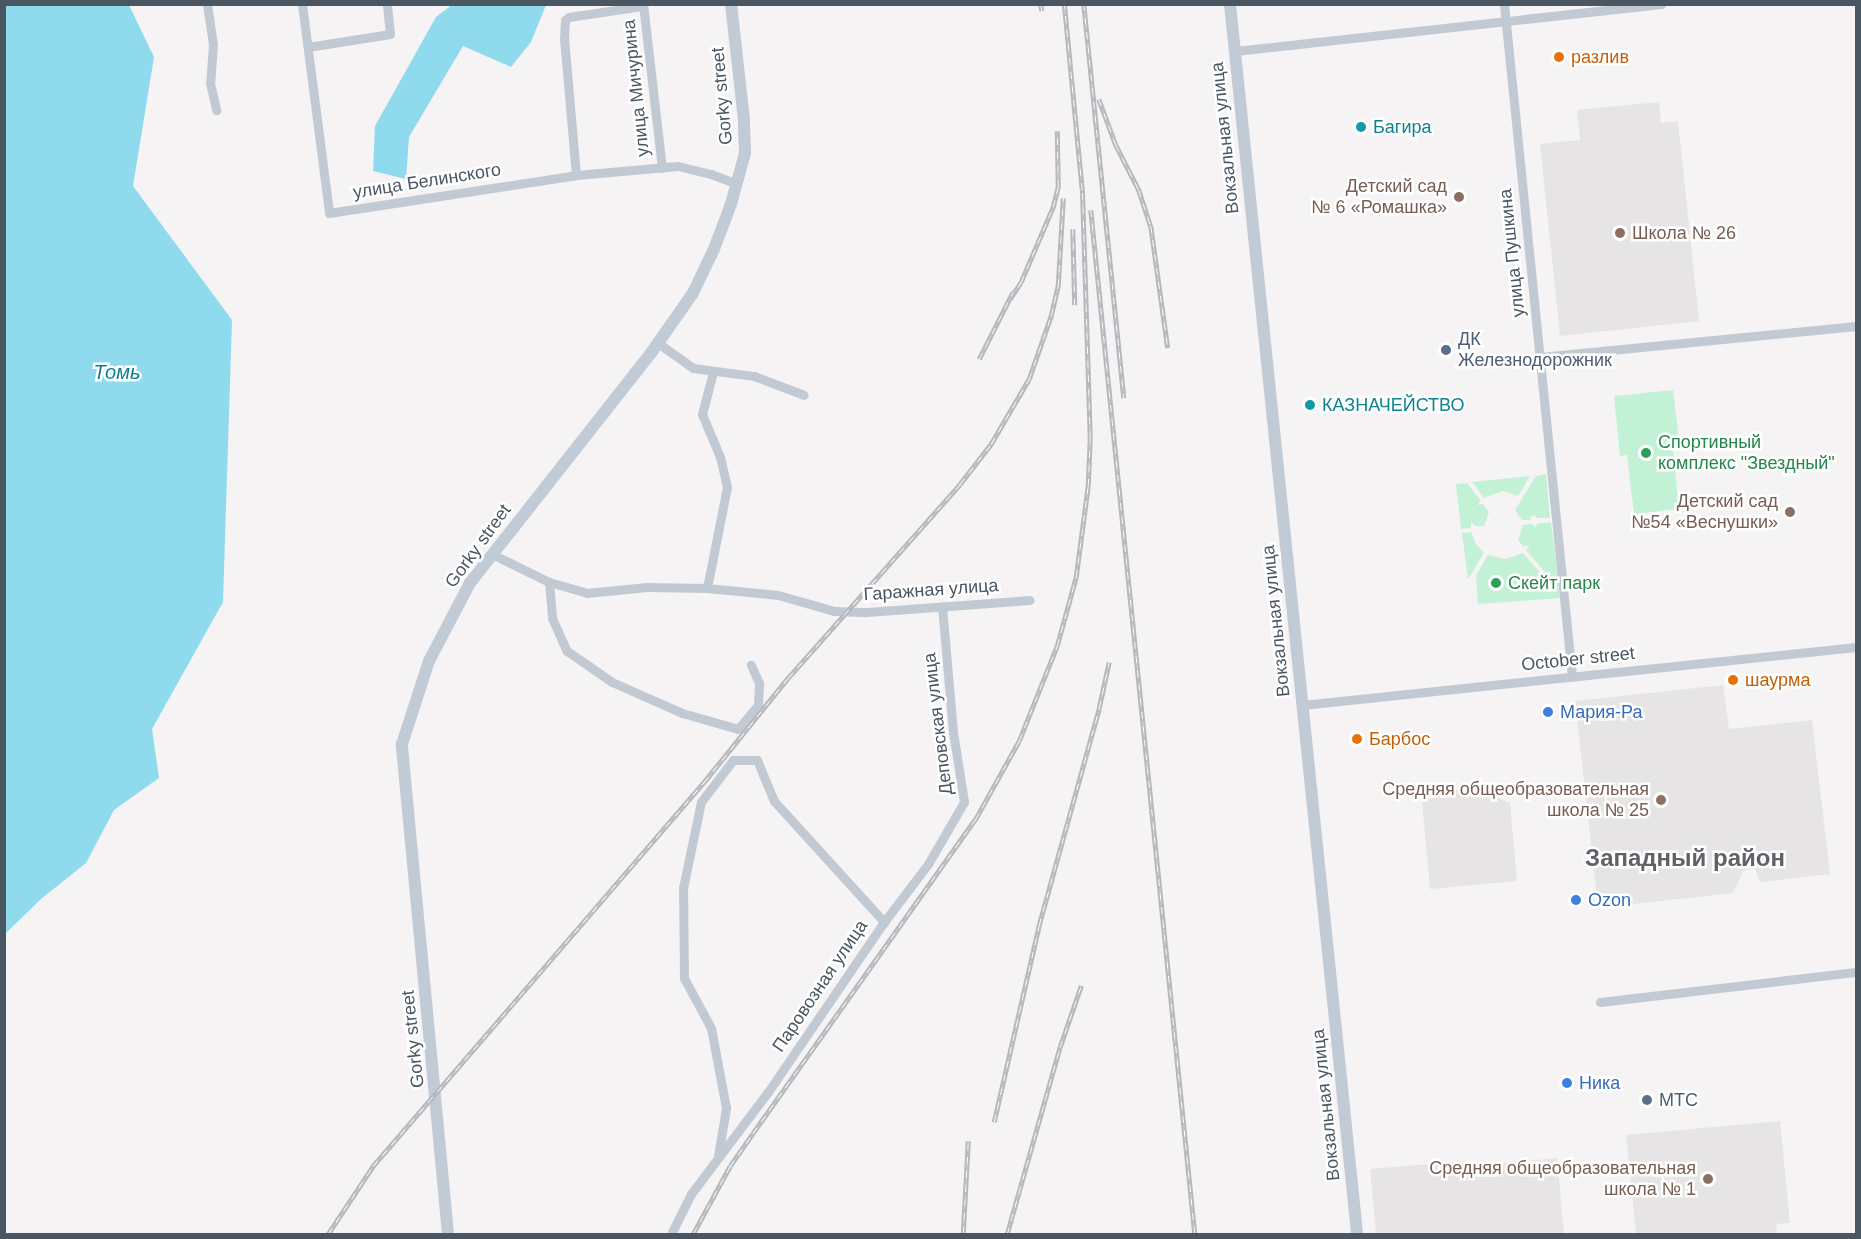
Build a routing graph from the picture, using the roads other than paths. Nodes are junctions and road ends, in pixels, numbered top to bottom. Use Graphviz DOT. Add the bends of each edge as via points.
graph roads {
  1 [pos="207,4"];
  2 [pos="302,4"];
  3 [pos="387,4"];
  4 [pos="731,4"];
  5 [pos="1230,4"];
  6 [pos="1504,4"];
  7 [pos="1661,4"];
  8 [pos="643,5"];
  9 [pos="1506,21"];
  10 [pos="308,47"];
  11 [pos="1235,51"];
  12 [pos="216,110"];
  13 [pos="662,168"];
  14 [pos="576,175"];
  15 [pos="736,183"];
  16 [pos="1857,326"];
  17 [pos="658,343"];
  18 [pos="1540,357"];
  19 [pos="713,372"];
  20 [pos="804,395"];
  21 [pos="492,554"];
  22 [pos="549,582"];
  23 [pos="707,588"];
  24 [pos="1029,600"];
  25 [pos="942,606"];
  26 [pos="1857,647"];
  27 [pos="751,665"];
  28 [pos="1572,677"];
  29 [pos="1302,705"];
  30 [pos="884,922"];
  31 [pos="1857,972"];
  32 [pos="1600,1002"];
  33 [pos="718,1158"];
  34 [pos="448,1234"];
  35 [pos="671,1234"];
  36 [pos="1357,1234"];
  1 -- 12 [label="street" via="213,44 210,83"];
  2 -- 10 [label="street, улица Белинского"];
  3 -- 10 [label="street" via="390,34"];
  4 -- 15 [label="main road, Gorky street" via="745,153"];
  5 -- 11 [label="main road, Вокзальная улица"];
  6 -- 9 [label="street, улица Пушкина"];
  7 -- 9 [label="street"];
  8 -- 13 [label="street, улица Мичурина"];
  8 -- 14 [label="street" via="565,20"];
  9 -- 11 [label="street"];
  9 -- 18 [label="street, улица Пушкина"];
  10 -- 14 [label="street, улица Белинского" via="329,213"];
  11 -- 29 [label="main road, Вокзальная улица"];
  13 -- 14 [label="street, улица Белинского"];
  13 -- 15 [label="street, улица Белинского" via="678,166"];
  15 -- 17 [label="main road, Gorky street" via="714,249 693,293"];
  16 -- 18 [label="street"];
  17 -- 19 [label="street" via="693,368"];
  17 -- 21 [label="main road, Gorky street"];
  18 -- 28 [label="street, улица Пушкина"];
  19 -- 20 [label="street" via="754,376"];
  19 -- 23 [label="street" via="702,414 720,457 727,488"];
  21 -- 22 [label="street"];
  21 -- 34 [label="main road, Gorky street" via="470,583 429,661 402,744"];
  22 -- 23 [label="street" via="587,593 647,587"];
  22 -- 27 [label="street" via="552,618 567,651 612,682 682,713 738,729 758,705 759,683"];
  23 -- 25 [label="street, Гаражная улица" via="778,595 834,611"];
  24 -- 25 [label="street, Гаражная улица"];
  25 -- 30 [label="street, Деповская улица" via="953,732 964,802 928,864"];
  26 -- 28 [label="street, October street"];
  28 -- 29 [label="street, October street"];
  29 -- 36 [label="main road, Вокзальная улица"];
  30 -- 33 [label="street, Паровозная улица"];
  30 -- 33 [label="street, Паровозная улица" via="774,801 757,760 733,760 701,802 683,888 684,978 711,1028 726,1108"];
  31 -- 32 [label="street"];
  33 -- 35 [label="street, Паровозная улица" via="691,1194"];
}
